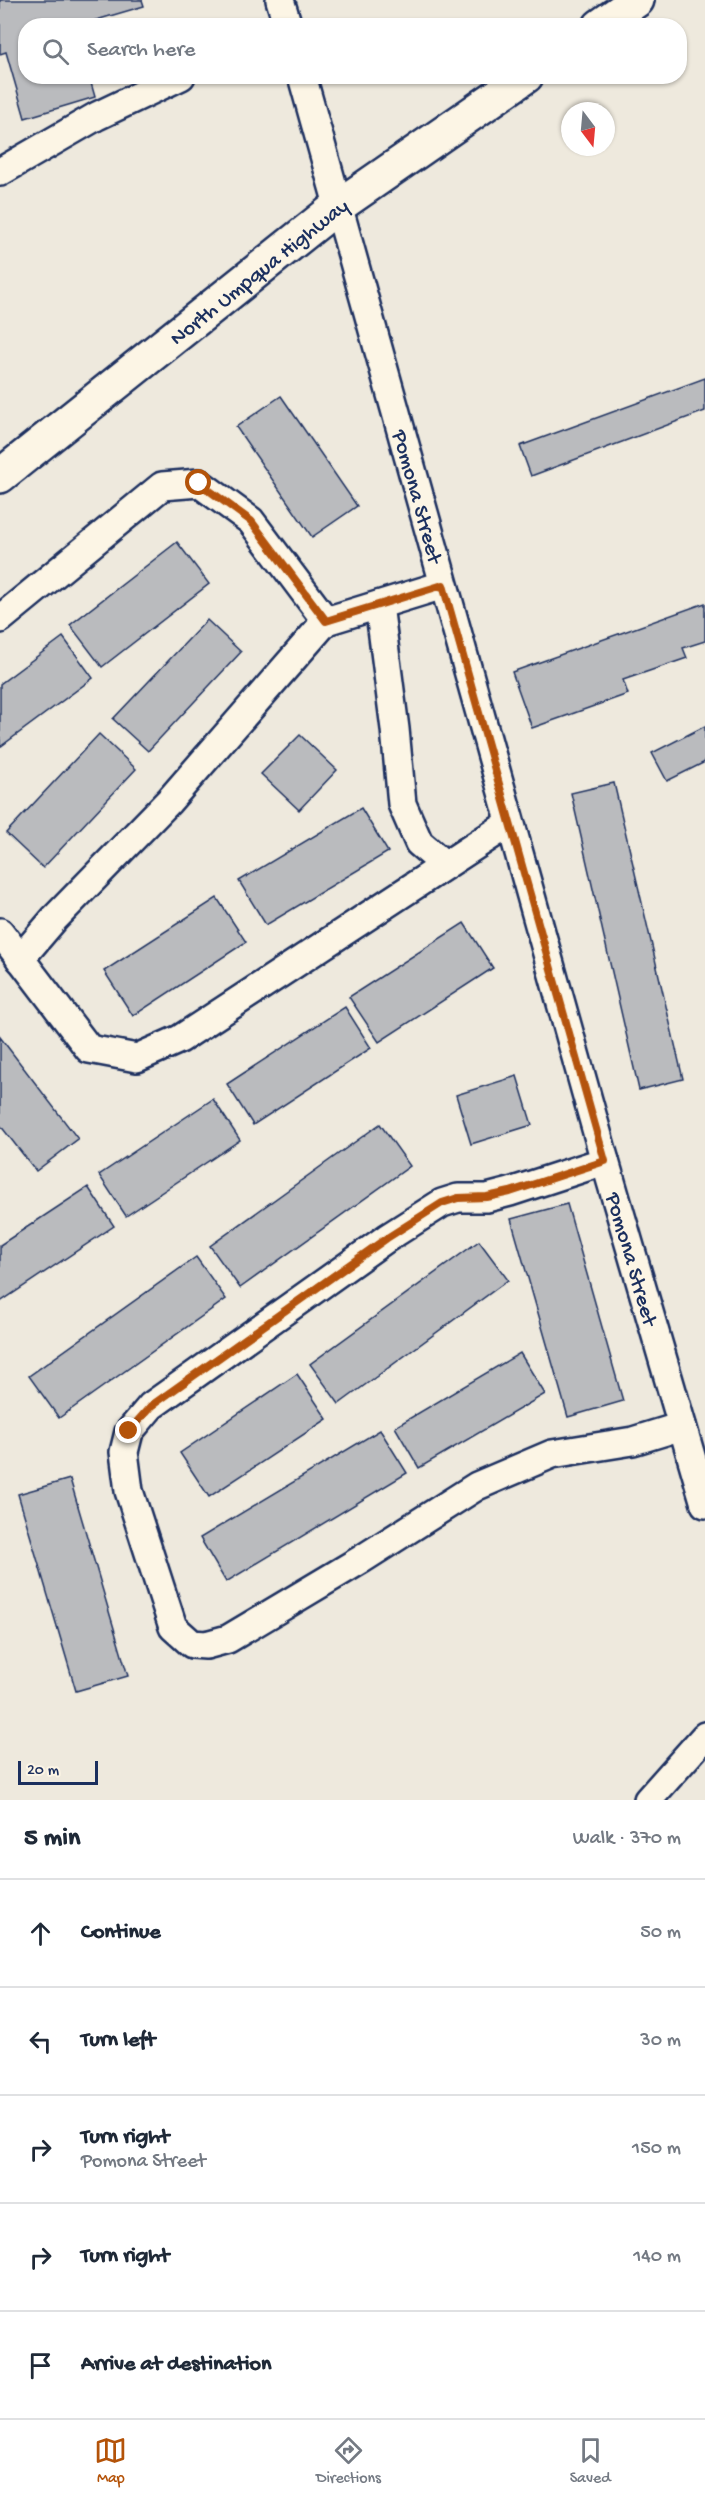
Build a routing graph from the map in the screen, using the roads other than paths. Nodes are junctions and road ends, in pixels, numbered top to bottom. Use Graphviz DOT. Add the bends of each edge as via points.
graph roads {
  1 [pos="280,0"];
  2 [pos="637,0"];
  3 [pos="286,18"];
  4 [pos="611,18"];
  5 [pos="164,84"];
  6 [pos="304,84"];
  7 [pos="514,84"];
  8 [pos="0,172"];
  9 [pos="337,207"];
  10 [pos="0,477"];
  11 [pos="443,585"];
  12 [pos="378,605"];
  13 [pos="0,619"];
  14 [pos="326,621"];
  15 [pos="510,823"];
  16 [pos="445,865"];
  17 [pos="0,932"];
  18 [pos="20,959"];
  19 [pos="605,1161"];
  20 [pos="682,1426"];
  21 [pos="705,1504"];
  22 [pos="705,1736"];
  23 [pos="648,1800"];
  1 -- 3 [label="street"];
  2 -- 4 [label="main road"];
  5 -- 8 [label="street" via="97,116"];
  6 -- 9 [label="street, Pomona Street"];
  7 -- 9 [label="main road, North Umpqua Highway"];
  9 -- 10 [label="main road, North Umpqua Highway"];
  9 -- 11 [label="street, Pomona Street"];
  11 -- 12 [label="street"];
  11 -- 15 [label="street, Pomona Street"];
  12 -- 14 [label="street"];
  12 -- 16 [label="street" via="402,804 419,843"];
  13 -- 14 [label="street" via="162,486 199,483 251,521"];
  14 -- 18 [label="street" via="169,801"];
  15 -- 16 [label="street"];
  15 -- 19 [label="street, Pomona Street"];
  16 -- 18 [label="street" via="180,1039 137,1058 89,1049"];
  17 -- 18 [label="street"];
  19 -- 20 [label="street, Pomona Street"];
  19 -- 20 [label="street" via="510,1192 442,1203 387,1238 151,1406 129,1431 124,1452 129,1491 173,1627 192,1644 206,1645 228,1639 477,1486 552,1454 633,1441"];
  20 -- 21 [label="street, Pomona Street"];
  22 -- 23 [label="street"];
}
